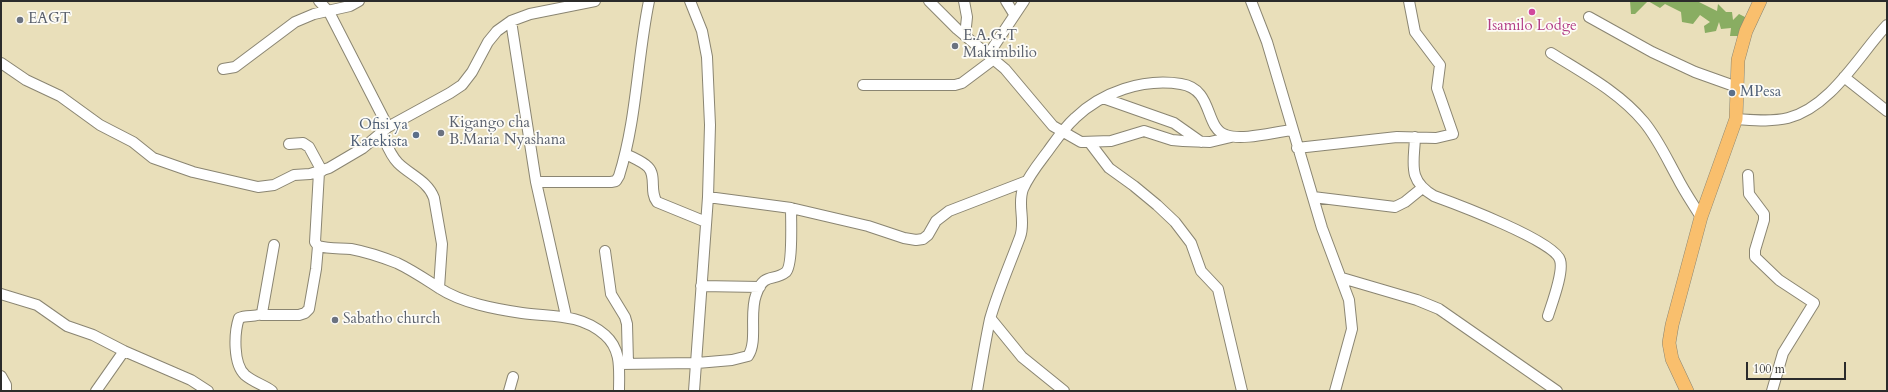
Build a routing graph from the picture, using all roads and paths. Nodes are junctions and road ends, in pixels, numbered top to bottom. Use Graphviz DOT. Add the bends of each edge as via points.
graph roads {
  1 [pos="319,1"];
  2 [pos="359,1"];
  3 [pos="595,1"];
  4 [pos="649,1"];
  5 [pos="690,1"];
  6 [pos="929,1"];
  7 [pos="964,1"];
  8 [pos="1006,1"];
  9 [pos="1024,1"];
  10 [pos="1251,1"];
  11 [pos="1409,1"];
  12 [pos="1760,1"];
  13 [pos="329,12"];
  14 [pos="1014,14"];
  15 [pos="1589,17"];
  16 [pos="511,21"];
  17 [pos="1887,25"];
  18 [pos="965,36"];
  19 [pos="1551,53"];
  20 [pos="991,57"];
  21 [pos="1,63"];
  22 [pos="223,69"];
  23 [pos="1844,77"];
  24 [pos="863,85"];
  25 [pos="1736,87"];
  26 [pos="1102,98"];
  27 [pos="1887,111"];
  28 [pos="1736,120"];
  29 [pos="385,130"];
  30 [pos="1292,130"];
  31 [pos="1062,131"];
  32 [pos="1231,137"];
  33 [pos="1415,137"];
  34 [pos="1201,142"];
  35 [pos="1090,143"];
  36 [pos="289,144"];
  37 [pos="1297,148"];
  38 [pos="626,154"];
  39 [pos="321,171"];
  40 [pos="1748,175"];
  41 [pos="1027,181"];
  42 [pos="536,182"];
  43 [pos="1421,189"];
  44 [pos="999,192"];
  45 [pos="1313,196"];
  46 [pos="708,197"];
  47 [pos="1020,199"];
  48 [pos="791,208"];
  49 [pos="1701,217"];
  50 [pos="706,222"];
  51 [pos="274,245"];
  52 [pos="318,246"];
  53 [pos="605,251"];
  54 [pos="1342,278"];
  55 [pos="701,286"];
  56 [pos="760,287"];
  57 [pos="439,288"];
  58 [pos="1,294"];
  59 [pos="261,315"];
  60 [pos="566,316"];
  61 [pos="1548,316"];
  62 [pos="990,319"];
  63 [pos="124,351"];
  64 [pos="623,363"];
  65 [pos="697,363"];
  66 [pos="1,376"];
  67 [pos="513,377"];
  68 [pos="6,391"];
  69 [pos="96,391"];
  70 [pos="207,391"];
  71 [pos="272,391"];
  72 [pos="509,391"];
  73 [pos="619,391"];
  74 [pos="694,391"];
  75 [pos="977,391"];
  76 [pos="1064,391"];
  77 [pos="1242,391"];
  78 [pos="1335,391"];
  79 [pos="1557,391"];
  80 [pos="1687,391"];
  81 [pos="1772,391"];
  1 -- 13 [label="street"];
  2 -- 13 [label="street"];
  3 -- 16 [label="street" via="530,14"];
  4 -- 38 [label="street"];
  5 -- 46 [label="street" via="702,31 710,83"];
  6 -- 18 [label="street"];
  7 -- 18 [label="street" via="967,17"];
  8 -- 14 [label="street"];
  9 -- 14 [label="street"];
  10 -- 30 [label="street" via="1267,42"];
  11 -- 33 [label="street" via="1415,32 1440,65 1437,88 1453,134 1436,138"];
  12 -- 25 [label="main road" via="1746,31 1738,60"];
  13 -- 22 [label="street" via="314,14 296,22 235,67"];
  13 -- 29 [label="street"];
  14 -- 20 [label="street"];
  15 -- 25 [label="street" via="1680,66"];
  16 -- 29 [label="street" via="497,31 488,42 462,85"];
  16 -- 42 [label="street"];
  17 -- 23 [label="street"];
  18 -- 20 [label="street"];
  19 -- 49 [label="street" via="1598,82 1627,104 1644,122"];
  20 -- 24 [label="street" via="955,85"];
  20 -- 31 [label="street" via="1026,92 1046,119"];
  21 -- 39 [label="street" via="26,80 60,96 100,125 133,142 153,158 168,164 258,187 274,185 294,175"];
  23 -- 27 [label="street"];
  23 -- 28 [label="street" via="1818,103 1794,115 1776,120"];
  25 -- 28 [label="main road"];
  26 -- 31 [label="street" via="1086,108"];
  26 -- 32 [label="street" via="1146,83 1165,82 1193,87 1201,94 1218,130"];
  26 -- 34 [label="street" via="1174,123"];
  28 -- 49 [label="main road"];
  29 -- 39 [label="street" via="362,148"];
  29 -- 57 [label="street" via="391,154 397,163 426,185 434,198 443,258"];
  30 -- 32 [label="street"];
  30 -- 37 [label="street"];
  31 -- 35 [label="street" via="1081,142"];
  31 -- 41 [label="street"];
  32 -- 34 [label="street"];
  33 -- 37 [label="street" via="1397,136"];
  33 -- 43 [label="street" via="1414,169"];
  34 -- 35 [label="street" via="1172,140 1144,131 1111,141"];
  35 -- 77 [label="street" via="1109,168 1175,222 1190,243 1201,271 1218,289"];
  36 -- 39 [label="street" via="303,142"];
  37 -- 45 [label="street"];
  38 -- 42 [label="street" via="616,181"];
  38 -- 50 [label="street" via="648,167 657,202"];
  39 -- 52 [label="street" via="315,242"];
  40 -- 81 [label="street" via="1749,194 1764,214 1755,250 1756,257 1779,280 1814,304 1783,353"];
  41 -- 44 [label="street"];
  41 -- 47 [label="street"];
  42 -- 60 [label="street"];
  43 -- 45 [label="street" via="1395,207"];
  43 -- 61 [label="street" via="1528,234 1557,252 1561,269"];
  44 -- 47 [label="street"];
  44 -- 48 [label="street" via="950,211 936,221 928,235 916,240"];
  45 -- 54 [label="street" via="1322,228"];
  46 -- 48 [label="street"];
  46 -- 50 [label="street"];
  47 -- 62 [label="street" via="1021,235"];
  48 -- 56 [label="street" via="790,258 787,270 766,280"];
  49 -- 80 [label="main road" via="1669,343 1672,359"];
  50 -- 55 [label="street"];
  51 -- 59 [label="street"];
  52 -- 57 [label="street" via="350,249 384,258 414,271"];
  52 -- 59 [label="street" via="309,309 299,315"];
  53 -- 64 [label="street" via="611,294 625,316"];
  54 -- 78 [label="street" via="1349,300 1352,329"];
  54 -- 79 [label="street" via="1418,300 1439,309"];
  55 -- 56 [label="street"];
  55 -- 65 [label="street"];
  56 -- 65 [label="street" via="752,309 752,345 748,356"];
  57 -- 60 [label="street" via="495,308"];
  58 -- 63 [label="street" via="37,305 63,324 93,335"];
  59 -- 71 [label="street" via="239,318 236,358 238,366 245,374"];
  60 -- 64 [label="street" via="604,334 615,345"];
  62 -- 75 [label="street"];
  62 -- 76 [label="street" via="1022,357"];
  63 -- 69 [label="street"];
  63 -- 70 [label="street" via="191,380"];
  64 -- 65 [label="street"];
  64 -- 73 [label="street"];
  65 -- 74 [label="street"];
  66 -- 68 [label="street"];
  67 -- 72 [label="street"];
}
